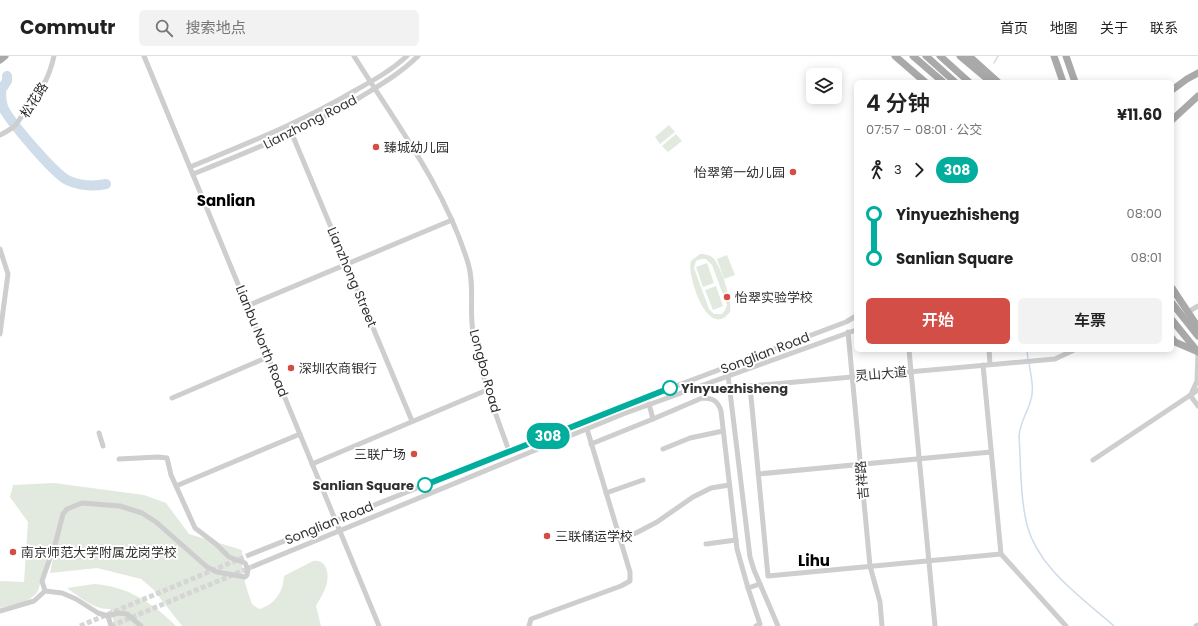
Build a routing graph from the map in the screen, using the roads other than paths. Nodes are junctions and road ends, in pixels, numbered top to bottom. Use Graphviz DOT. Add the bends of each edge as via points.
graph roads {
  1 [pos="5,56"];
  2 [pos="54,56"];
  3 [pos="144,56"];
  4 [pos="354,56"];
  5 [pos="407,56"];
  6 [pos="418,56"];
  7 [pos="895,56"];
  8 [pos="912,56"];
  9 [pos="926,56"];
  10 [pos="940,56"];
  11 [pos="960,56"];
  12 [pos="968,56"];
  13 [pos="1054,56"];
  14 [pos="1066,56"];
  15 [pos="0,60"];
  16 [pos="1198,74"];
  17 [pos="923,80"];
  18 [pos="941,80"];
  19 [pos="953,80"];
  20 [pos="967,80"];
  21 [pos="989,80"];
  22 [pos="996,80"];
  23 [pos="1062,80"];
  24 [pos="1074,80"];
  25 [pos="370,82"];
  26 [pos="374,89"];
  27 [pos="1174,89"];
  28 [pos="1198,96"];
  29 [pos="1174,118"];
  30 [pos="292,134"];
  31 [pos="0,135"];
  32 [pos="190,167"];
  33 [pos="193,174"];
  34 [pos="452,220"];
  35 [pos="0,250"];
  36 [pos="347,264"];
  37 [pos="1174,291"];
  38 [pos="247,306"];
  39 [pos="1174,306"];
  40 [pos="1198,306"];
  41 [pos="1188,312"];
  42 [pos="854,317"];
  43 [pos="1174,322"];
  44 [pos="1198,327"];
  45 [pos="854,330"];
  46 [pos="848,332"];
  47 [pos="0,334"];
  48 [pos="1198,336"];
  49 [pos="1174,341"];
  50 [pos="909,352"];
  51 [pos="988,352"];
  52 [pos="1070,352"];
  53 [pos="1198,352"];
  54 [pos="268,357"];
  55 [pos="990,364"];
  56 [pos="983,365"];
  57 [pos="727,367"];
  58 [pos="912,371"];
  59 [pos="728,375"];
  60 [pos="852,377"];
  61 [pos="487,390"];
  62 [pos="1198,390"];
  63 [pos="1190,395"];
  64 [pos="172,398"];
  65 [pos="649,404"];
  66 [pos="1198,406"];
  67 [pos="653,419"];
  68 [pos="412,421"];
  69 [pos="586,429"];
  70 [pos="723,431"];
  71 [pos="99,433"];
  72 [pos="300,434"];
  73 [pos="591,444"];
  74 [pos="103,446"];
  75 [pos="663,449"];
  76 [pos="509,451"];
  77 [pos="991,452"];
  78 [pos="119,459"];
  79 [pos="920,459"];
  80 [pos="1093,460"];
  81 [pos="312,464"];
  82 [pos="860,464"];
  83 [pos="758,474"];
  84 [pos="643,480"];
  85 [pos="729,485"];
  86 [pos="176,486"];
  87 [pos="606,493"];
  88 [pos="335,520"];
  89 [pos="340,531"];
  90 [pos="620,539"];
  91 [pos="736,540"];
  92 [pos="706,544"];
  93 [pos="1001,554"];
  94 [pos="249,555"];
  95 [pos="929,561"];
  96 [pos="254,566"];
  97 [pos="870,566"];
  98 [pos="760,584"];
  99 [pos="748,588"];
  100 [pos="45,591"];
  101 [pos="0,611"];
  102 [pos="108,616"];
  103 [pos="111,626"];
  104 [pos="141,626"];
  105 [pos="379,626"];
  106 [pos="529,626"];
  107 [pos="756,626"];
  108 [pos="778,626"];
  109 [pos="882,626"];
  110 [pos="935,626"];
  111 [pos="1066,626"];
  1 -- 15 [label="main road"];
  2 -- 31 [label="street, 松花路" via="43,88 28,106 19,123"];
  3 -- 32 [label="street, Lianbu North Road"];
  4 -- 25 [label="street, Longbo Road"];
  5 -- 25 [label="street, Lianzhong Road" via="388,72"];
  6 -- 26 [label="street, Lianzhong Road" via="397,75"];
  7 -- 17 [label="main road"];
  8 -- 18 [label="main road"];
  9 -- 19 [label="main road"];
  10 -- 20 [label="main road"];
  11 -- 21 [label="main road"];
  12 -- 22 [label="main road"];
  13 -- 23 [label="main road"];
  14 -- 24 [label="main road"];
  16 -- 27 [label="main road"];
  25 -- 26 [label="street, Longbo Road"];
  25 -- 32 [label="street, Lianzhong Road" via="284,129"];
  26 -- 30 [label="street, Lianzhong Road"];
  26 -- 34 [label="street, Longbo Road" via="442,197"];
  28 -- 29 [label="main road"];
  30 -- 33 [label="street, Lianzhong Road"];
  30 -- 36 [label="street, Lianzhong Street"];
  32 -- 33 [label="street, Lianbu North Road"];
  33 -- 38 [label="street, Lianbu North Road"];
  34 -- 36 [label="street"];
  34 -- 61 [label="street, Longbo Road" via="470,269 473,331"];
  35 -- 47 [label="street" via="8,274"];
  36 -- 38 [label="street"];
  36 -- 68 [label="street, Lianzhong Street"];
  37 -- 41 [label="main road"];
  38 -- 54 [label="street, Lianbu North Road"];
  39 -- 48 [label="main road"];
  40 -- 41 [label="street"];
  41 -- 44 [label="main road"];
  42 -- 57 [label="street, Songlian Road"];
  43 -- 53 [label="main road"];
  45 -- 46 [label="street, Songlian Road"];
  46 -- 59 [label="street, Songlian Road"];
  46 -- 60 [label="street, 吉祥路"];
  49 -- 53 [label="main road"];
  50 -- 58 [label="street"];
  51 -- 55 [label="street"];
  52 -- 55 [label="street, 灵山大道" via="1055,359"];
  53 -- 63 [label="street" via="1197,381"];
  54 -- 64 [label="street"];
  54 -- 72 [label="street, Lianbu North Road"];
  55 -- 56 [label="street, 灵山大道"];
  56 -- 58 [label="street, 灵山大道"];
  56 -- 77 [label="street"];
  57 -- 59 [label="street"];
  57 -- 76 [label="street, Songlian Road"];
  58 -- 60 [label="street, 灵山大道"];
  58 -- 79 [label="street"];
  59 -- 65 [label="street, Songlian Road"];
  59 -- 98 [label="street" via="750,556"];
  60 -- 82 [label="street, 吉祥路"];
  60 -- 83 [label="street, 灵山大道" via="750,386"];
  61 -- 68 [label="street"];
  61 -- 76 [label="street, Longbo Road"];
  62 -- 63 [label="street"];
  63 -- 66 [label="street"];
  63 -- 80 [label="street"];
  65 -- 67 [label="street"];
  65 -- 69 [label="street, Songlian Road"];
  67 -- 70 [label="street" via="702,398 709,398 719,404"];
  67 -- 73 [label="street"];
  68 -- 81 [label="street"];
  69 -- 73 [label="street"];
  69 -- 89 [label="street, Songlian Road"];
  70 -- 75 [label="street" via="690,438"];
  70 -- 85 [label="street"];
  71 -- 74 [label="street"];
  72 -- 81 [label="street, Lianbu North Road"];
  72 -- 86 [label="street"];
  73 -- 87 [label="street"];
  76 -- 88 [label="street, Songlian Road"];
  77 -- 79 [label="street"];
  77 -- 93 [label="street"];
  78 -- 86 [label="street" via="164,457 169,460"];
  79 -- 82 [label="street"];
  79 -- 95 [label="street"];
  81 -- 88 [label="street, Lianbu North Road"];
  82 -- 83 [label="street"];
  82 -- 97 [label="street, 吉祥路"];
  83 -- 97 [label="street" via="768,576"];
  84 -- 87 [label="street"];
  85 -- 90 [label="street" via="711,488 657,522"];
  85 -- 91 [label="street"];
  86 -- 100 [label="street" via="195,528 229,557 245,563 248,569 245,577 207,567 156,522 142,513 120,506 82,503 67,509 63,514 42,581"];
  87 -- 90 [label="street"];
  88 -- 89 [label="street, Lianbu North Road"];
  88 -- 94 [label="street, Songlian Road"];
  89 -- 96 [label="street, Songlian Road"];
  89 -- 105 [label="street, Lianbu North Road"];
  90 -- 106 [label="street" via="630,572 630,581 531,619"];
  91 -- 92 [label="street"];
  91 -- 99 [label="street"];
  93 -- 95 [label="street"];
  93 -- 111 [label="street"];
  95 -- 97 [label="street"];
  95 -- 110 [label="street"];
  97 -- 109 [label="street, 吉祥路" via="880,602"];
  98 -- 99 [label="street"];
  98 -- 108 [label="street"];
  99 -- 107 [label="street" via="760,624"];
  100 -- 101 [label="street" via="34,601"];
  100 -- 102 [label="street" via="76,598 98,613"];
  102 -- 103 [label="street"];
  102 -- 104 [label="street" via="118,612 128,614"];
}
